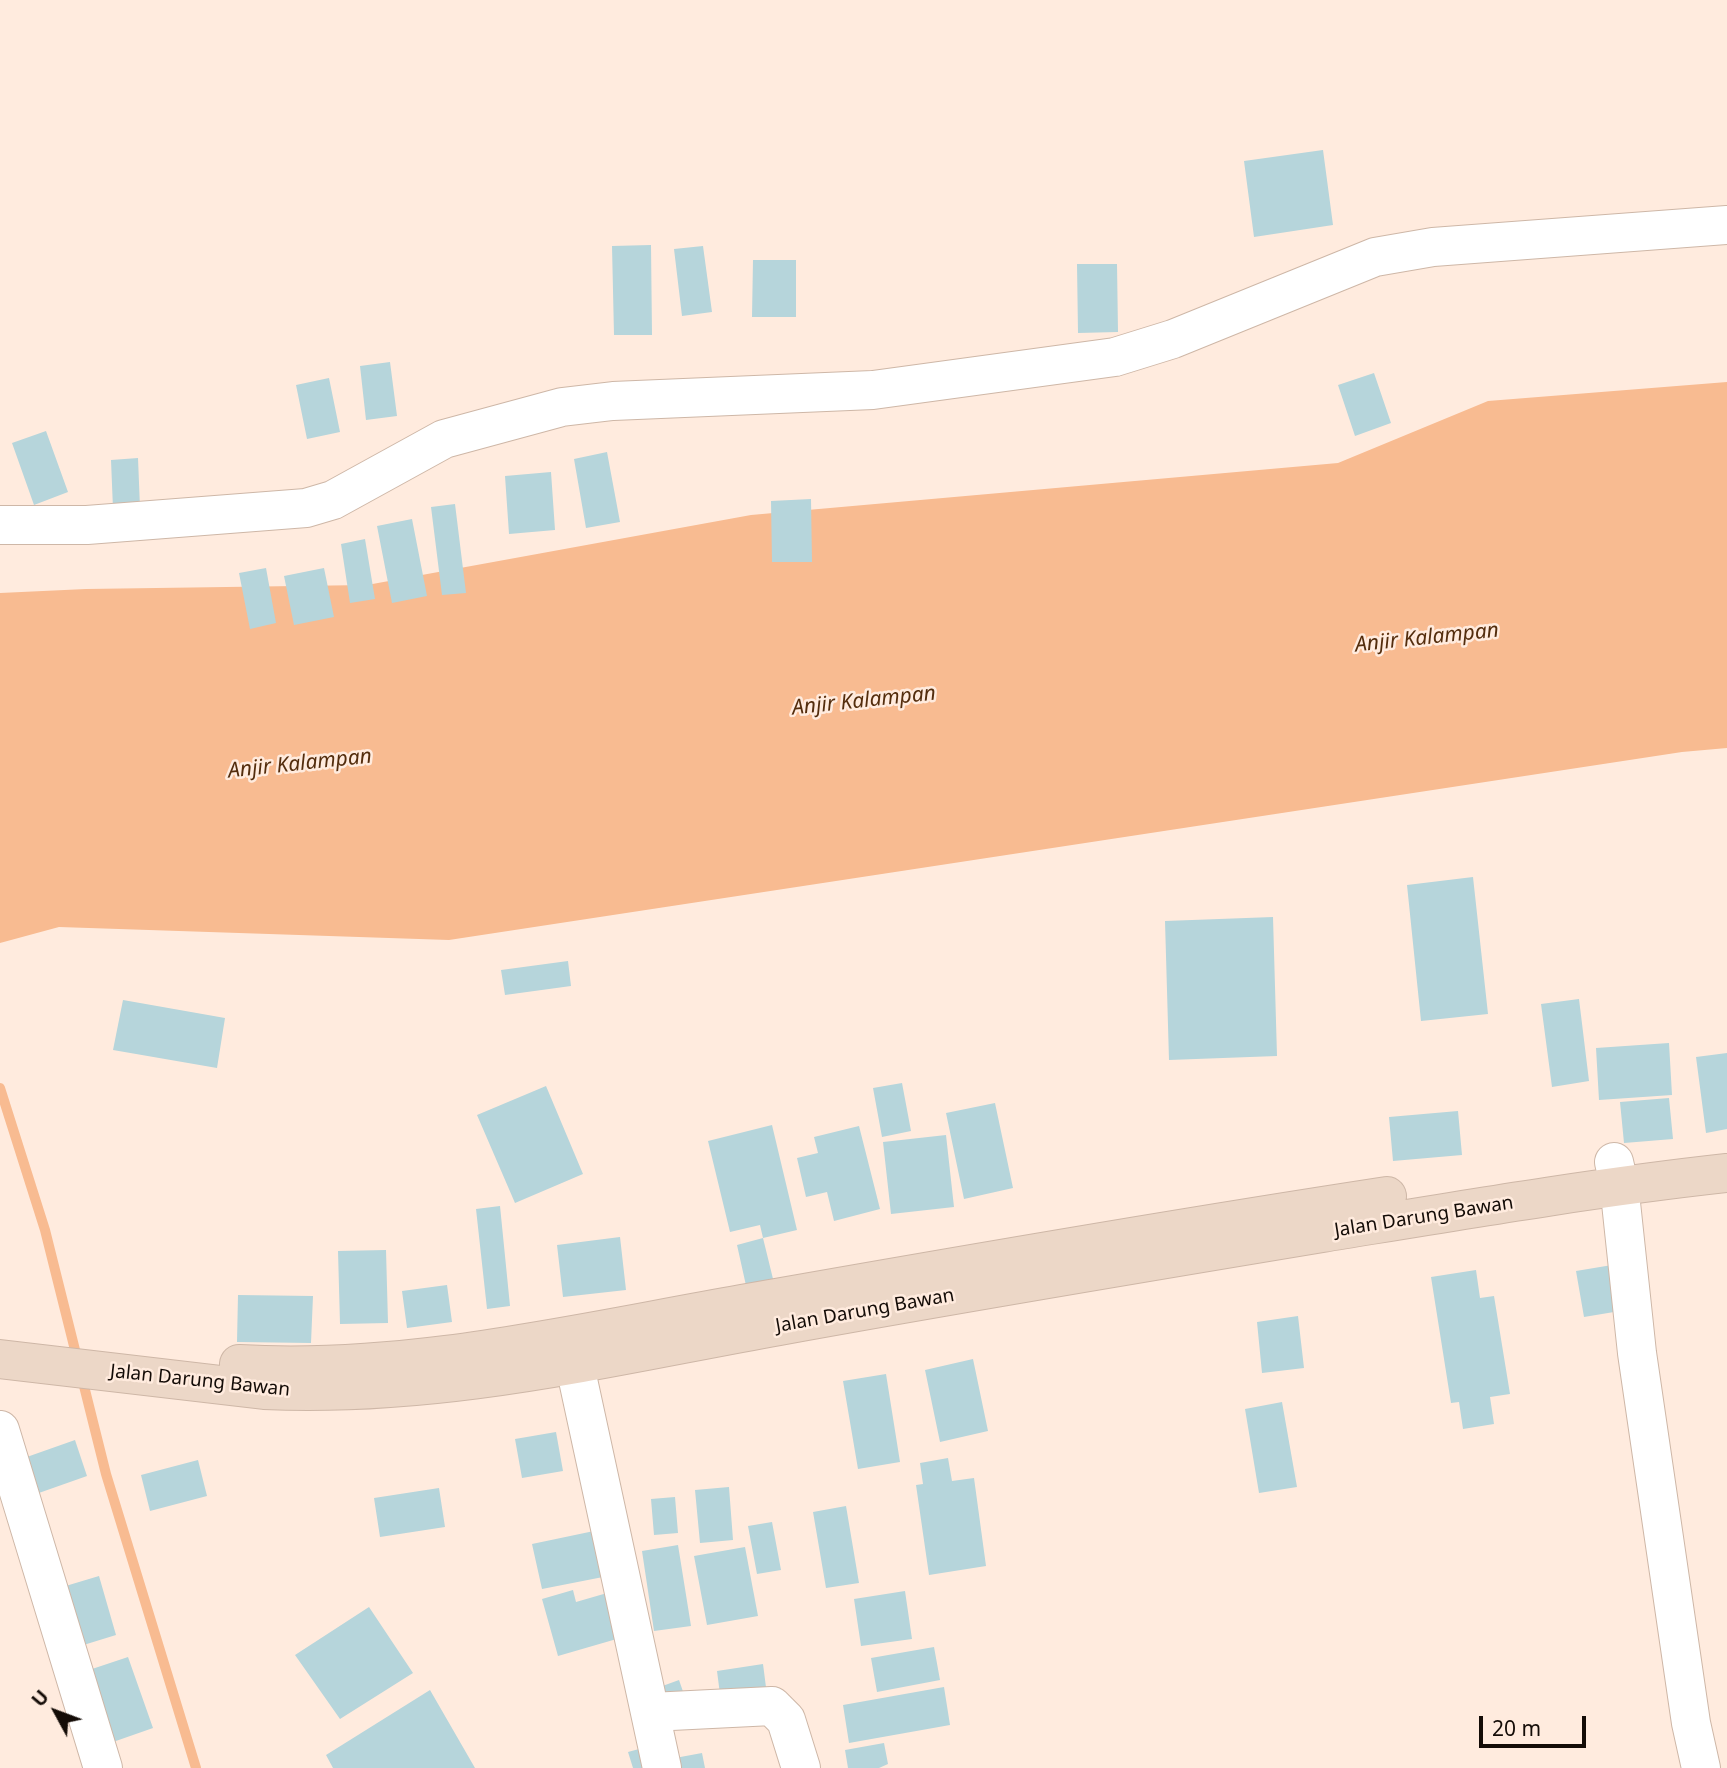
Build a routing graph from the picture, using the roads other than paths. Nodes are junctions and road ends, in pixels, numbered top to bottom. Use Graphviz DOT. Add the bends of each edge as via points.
graph roads {
  1 [pos="1727,225"];
  2 [pos="0,525"];
  3 [pos="1727,1148"];
  4 [pos="1617,1173"];
  5 [pos="1727,1173"];
  6 [pos="0,1342"];
  7 [pos="0,1359"];
  8 [pos="123,1364"];
  9 [pos="575,1366"];
  10 [pos="0,1430"];
  11 [pos="652,1712"];
  12 [pos="103,1768"];
  13 [pos="662,1768"];
  14 [pos="801,1768"];
  15 [pos="1702,1768"];
  1 -- 2 [label="street" via="1433,247 1375,257 1173,339 1115,357 873,390 562,407 444,439 333,500 306,508 87,525"];
  3 -- 4 [label="street, Jalan Darung Bawan"];
  4 -- 5 [label="street, Jalan Darung Bawan"];
  4 -- 8 [label="street, Jalan Darung Bawan" via="1161,1230 571,1335 383,1362"];
  4 -- 9 [label="street, Jalan Darung Bawan"];
  4 -- 15 [label="street" via="1637,1353 1691,1723"];
  6 -- 8 [label="street, Jalan Darung Bawan"];
  7 -- 8 [label="street, Jalan Darung Bawan"];
  8 -- 9 [label="street, Jalan Darung Bawan" via="207,1385 305,1392 454,1385"];
  9 -- 11 [label="street"];
  10 -- 12 [label="street"];
  11 -- 13 [label="street"];
  11 -- 14 [label="street" via="772,1706 786,1720"];
}
